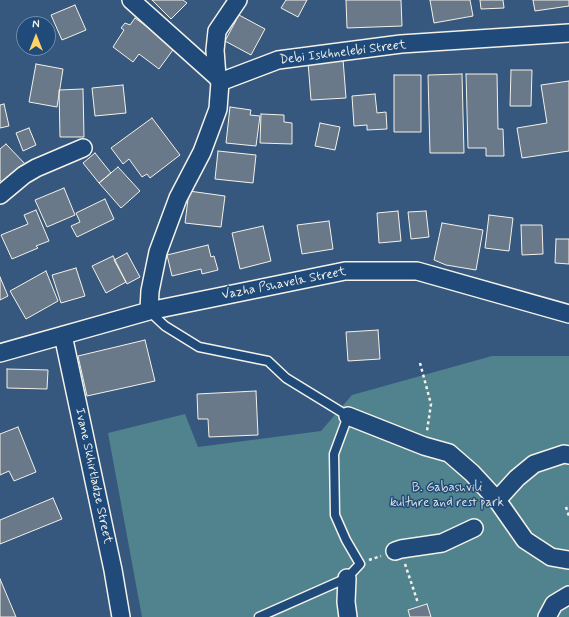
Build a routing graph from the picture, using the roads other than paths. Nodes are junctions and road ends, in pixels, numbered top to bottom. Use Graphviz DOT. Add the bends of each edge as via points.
graph roads {
  1 [pos="131,0"];
  2 [pos="238,0"];
  3 [pos="569,33"];
  4 [pos="218,79"];
  5 [pos="83,148"];
  6 [pos="0,195"];
  7 [pos="149,311"];
  8 [pos="568,314"];
  9 [pos="62,335"];
  10 [pos="0,353"];
  11 [pos="348,416"];
  12 [pos="569,455"];
  13 [pos="498,500"];
  14 [pos="474,528"];
  15 [pos="398,550"];
  16 [pos="569,560"];
  17 [pos="347,578"];
  18 [pos="569,595"];
  19 [pos="121,617"];
  20 [pos="259,617"];
  21 [pos="348,617"];
  22 [pos="547,617"];
  1 -- 4 [label="street"];
  2 -- 4 [label="street" via="217,31 215,50"];
  3 -- 4 [label="street, Debi Iskhnelebi Street" via="401,44 278,60"];
  4 -- 7 [label="street" via="218,109 202,152 178,198 158,252 150,291"];
  5 -- 6 [label="street" via="36,168"];
  7 -- 8 [label="street, Vazha Pshavela Street" via="345,271 417,271"];
  7 -- 9 [label="street, Vazha Pshavela Street"];
  7 -- 11 [label="lane" via="165,326 199,347 268,361 286,378"];
  9 -- 10 [label="street, Vazha Pshavela Street"];
  9 -- 19 [label="street, Ivane Skhirtladze Street"];
  11 -- 13 [label="street" via="424,446 449,452"];
  11 -- 17 [label="lane" via="334,454 335,515 360,564"];
  12 -- 13 [label="street" via="564,454 534,464 517,478"];
  13 -- 16 [label="street" via="525,540 551,557"];
  14 -- 15 [label="street" via="442,543"];
  17 -- 20 [label="lane"];
  17 -- 21 [label="street"];
  18 -- 22 [label="street" via="554,604"];
}
